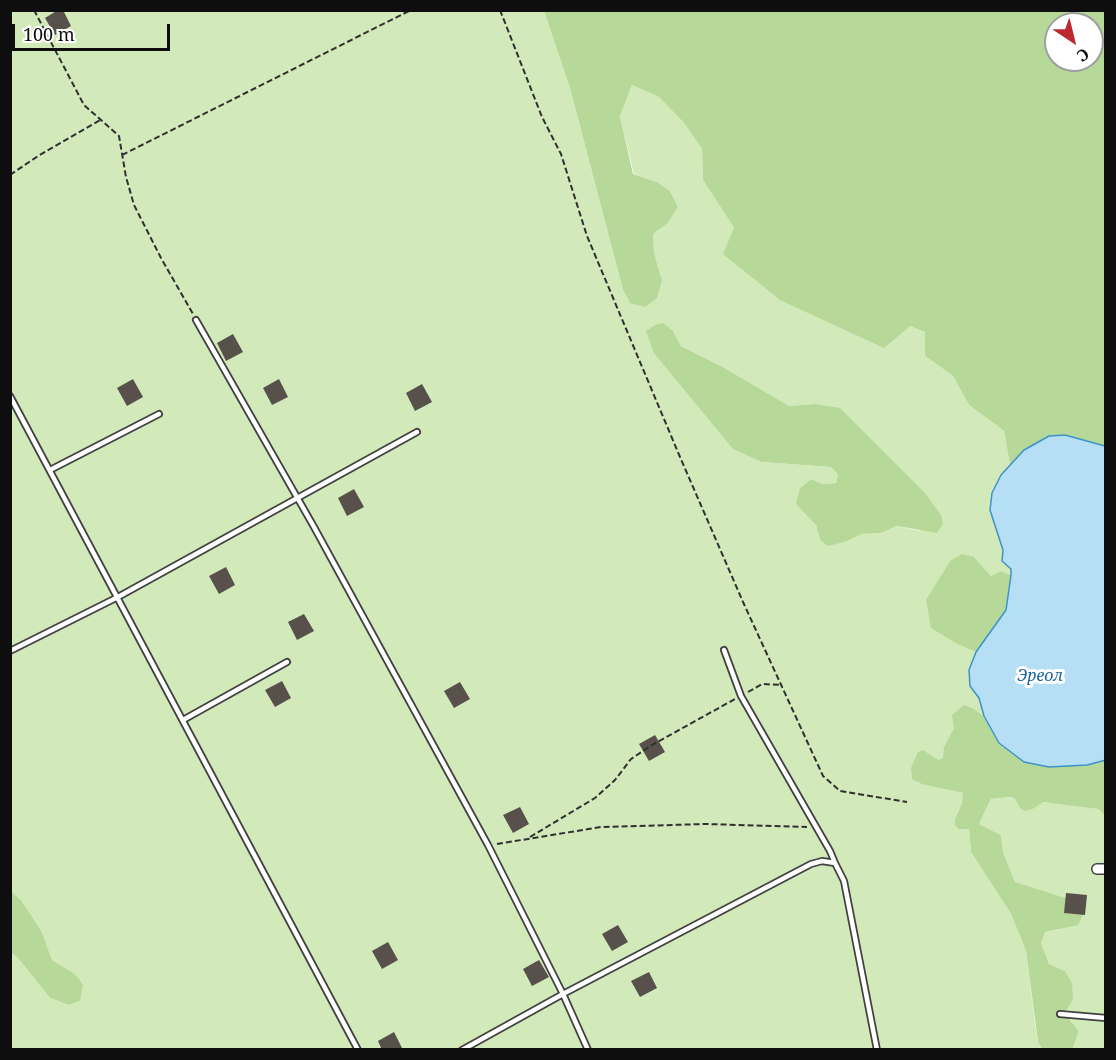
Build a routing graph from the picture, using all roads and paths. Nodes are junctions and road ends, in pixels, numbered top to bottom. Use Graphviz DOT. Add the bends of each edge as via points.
graph roads {
  1 [pos="34,10"];
  2 [pos="411,10"];
  3 [pos="500,10"];
  4 [pos="102,119"];
  5 [pos="122,155"];
  6 [pos="10,175"];
  7 [pos="196,320"];
  8 [pos="10,396"];
  9 [pos="159,414"];
  10 [pos="417,432"];
  11 [pos="50,470"];
  12 [pos="297,498"];
  13 [pos="118,597"];
  14 [pos="724,650"];
  15 [pos="10,651"];
  16 [pos="287,662"];
  17 [pos="783,685"];
  18 [pos="741,696"];
  19 [pos="183,720"];
  20 [pos="907,802"];
  21 [pos="816,828"];
  22 [pos="528,839"];
  23 [pos="488,845"];
  24 [pos="835,863"];
  25 [pos="563,994"];
  26 [pos="1060,1014"];
  27 [pos="1106,1018"];
  28 [pos="358,1050"];
  29 [pos="462,1050"];
  30 [pos="588,1050"];
  31 [pos="877,1050"];
  1 -- 4 [label="path" via="84,105"];
  2 -- 5 [label="path"];
  3 -- 17 [label="path" via="542,117 561,153 587,236 743,602"];
  4 -- 5 [label="path" via="118,136"];
  4 -- 6 [label="path"];
  5 -- 7 [label="path" via="134,206"];
  7 -- 12 [label="lane"];
  8 -- 11 [label="lane"];
  9 -- 11 [label="lane"];
  10 -- 12 [label="lane"];
  11 -- 13 [label="lane"];
  12 -- 13 [label="lane"];
  12 -- 23 [label="lane"];
  13 -- 15 [label="lane"];
  13 -- 19 [label="lane"];
  14 -- 18 [label="lane"];
  16 -- 19 [label="lane"];
  17 -- 18 [label="path" via="762,684"];
  17 -- 20 [label="path" via="823,776 840,791"];
  18 -- 21 [label="lane"];
  18 -- 22 [label="path" via="652,745 632,759 595,798"];
  19 -- 28 [label="lane"];
  21 -- 22 [label="path" via="706,824 602,827"];
  21 -- 24 [label="lane"];
  22 -- 23 [label="path"];
  23 -- 25 [label="lane"];
  24 -- 25 [label="lane" via="811,864"];
  24 -- 31 [label="lane" via="843,881"];
  25 -- 29 [label="lane"];
  25 -- 30 [label="lane"];
  26 -- 27 [label="lane"];
}
